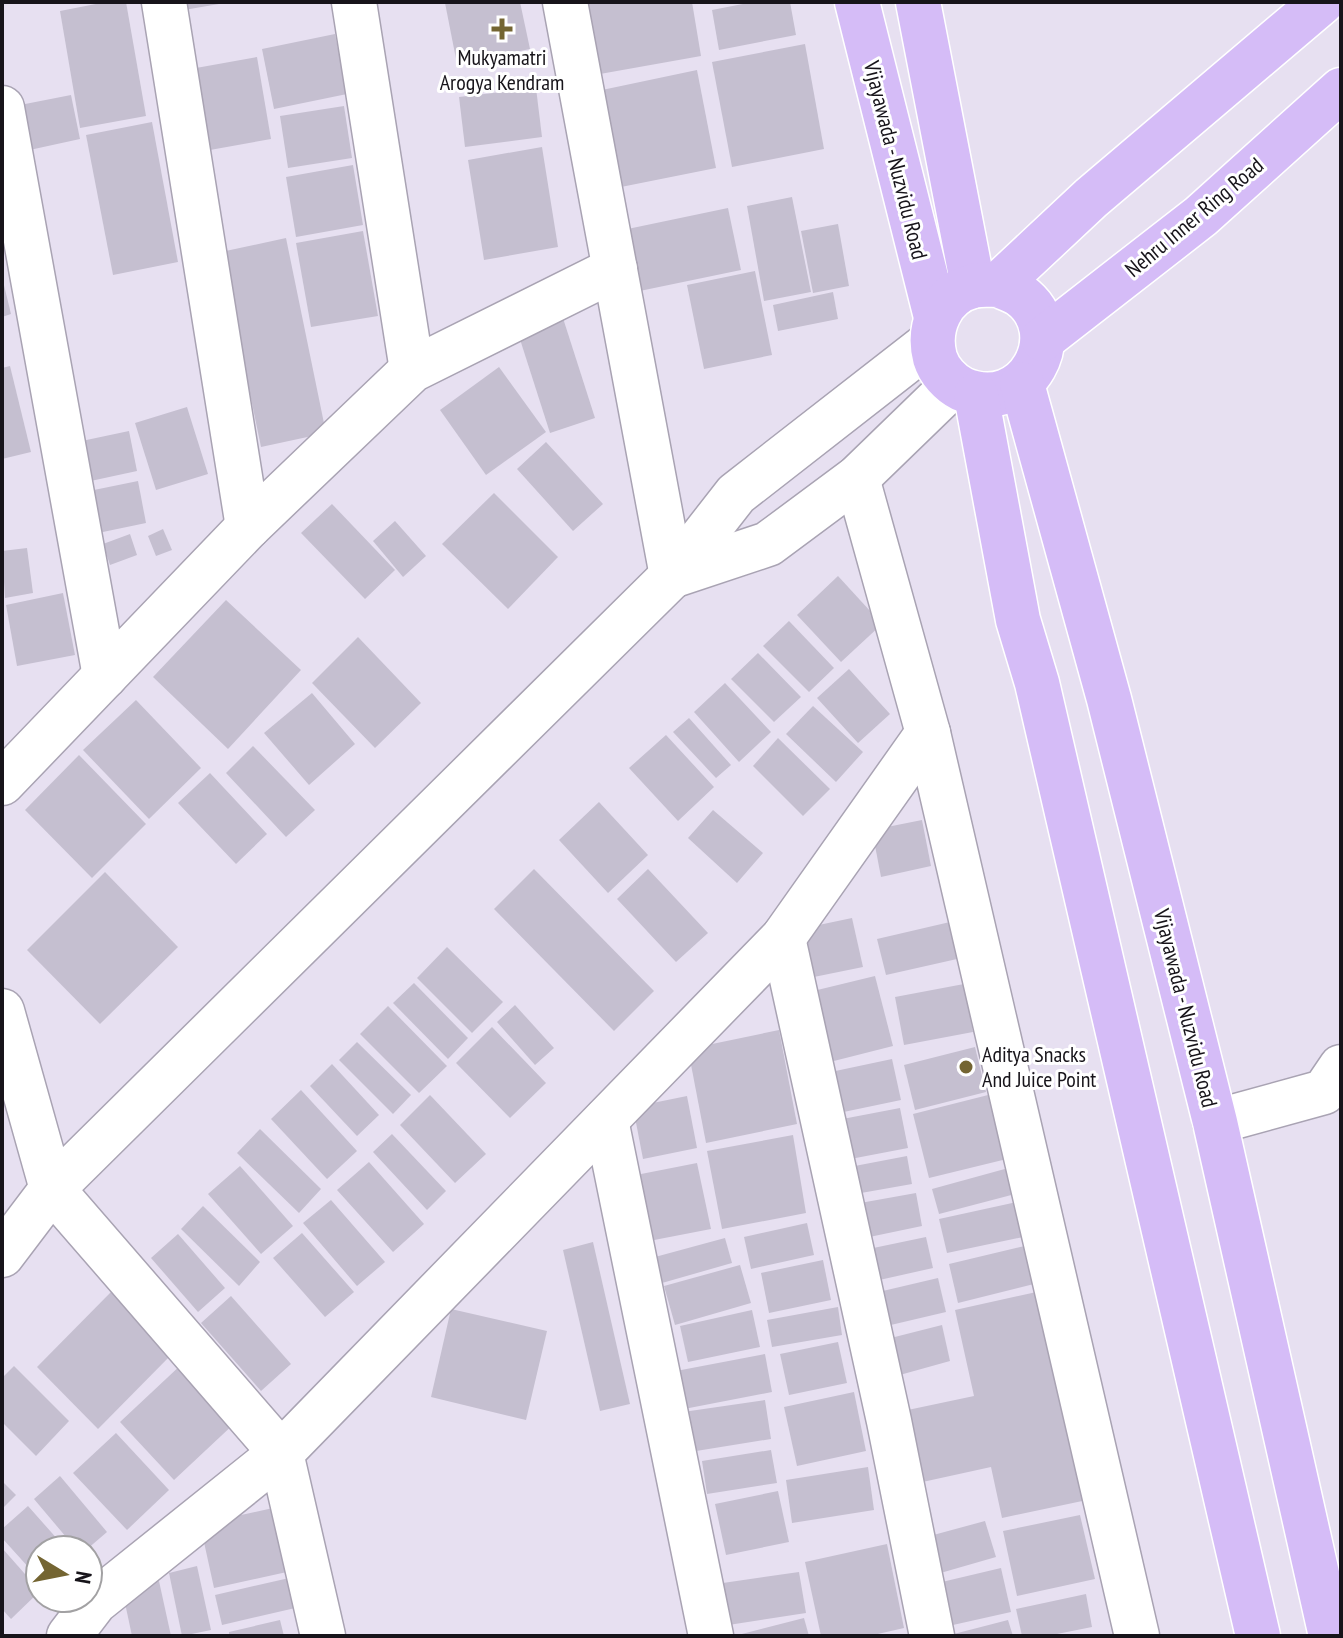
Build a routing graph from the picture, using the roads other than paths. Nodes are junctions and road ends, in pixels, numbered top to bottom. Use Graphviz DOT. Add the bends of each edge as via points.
graph roads {
  1 [pos="164,2"];
  2 [pos="354,2"];
  3 [pos="565,2"];
  4 [pos="857,2"];
  5 [pos="918,2"];
  6 [pos="1322,2"];
  7 [pos="1341,90"];
  8 [pos="2,108"];
  9 [pos="615,269"];
  10 [pos="986,286"];
  11 [pos="933,330"];
  12 [pos="1043,339"];
  13 [pos="412,370"];
  14 [pos="1022,384"];
  15 [pos="965,390"];
  16 [pos="857,478"];
  17 [pos="248,527"];
  18 [pos="672,576"];
  19 [pos="105,676"];
  20 [pos="928,733"];
  21 [pos="2,783"];
  22 [pos="783,938"];
  23 [pos="2,1011"];
  24 [pos="1335,1088"];
  25 [pos="606,1120"];
  26 [pos="1215,1122"];
  27 [pos="52,1189"];
  28 [pos="2,1255"];
  29 [pos="281,1453"];
  30 [pos="99,1619"];
  31 [pos="69,1636"];
  32 [pos="323,1636"];
  33 [pos="711,1636"];
  34 [pos="932,1636"];
  35 [pos="1137,1636"];
  36 [pos="1258,1636"];
  37 [pos="1331,1636"];
  1 -- 17 [label="street"];
  2 -- 13 [label="street"];
  3 -- 9 [label="street"];
  4 -- 11 [label="main road, Vijayawada - Nuzvidu Road"];
  5 -- 10 [label="main road"];
  6 -- 10 [label="main road"];
  7 -- 12 [label="main road, Nehru Inner Ring Road" via="1201,216"];
  8 -- 19 [label="street"];
  9 -- 13 [label="street"];
  9 -- 18 [label="street"];
  10 -- 11 [label="main road" via="951,297"];
  10 -- 12 [label="main road" via="1021,295 1037,314"];
  11 -- 15 [label="main road" via="937,366"];
  11 -- 18 [label="street" via="736,494"];
  12 -- 14 [label="main road" via="1038,363"];
  13 -- 17 [label="street"];
  14 -- 15 [label="main road" via="1000,395"];
  14 -- 26 [label="main road, Vijayawada - Nuzvidu Road" via="1109,699"];
  15 -- 16 [label="street"];
  15 -- 36 [label="main road"];
  16 -- 18 [label="street" via="768,544"];
  16 -- 20 [label="street"];
  17 -- 19 [label="street"];
  18 -- 27 [label="street"];
  19 -- 21 [label="street"];
  20 -- 22 [label="street"];
  20 -- 35 [label="street"];
  22 -- 25 [label="street"];
  22 -- 34 [label="street"];
  23 -- 27 [label="street"];
  24 -- 26 [label="street"];
  25 -- 29 [label="street"];
  25 -- 33 [label="street"];
  26 -- 37 [label="main road, Vijayawada - Nuzvidu Road"];
  27 -- 28 [label="street"];
  27 -- 29 [label="street"];
  29 -- 30 [label="street"];
  29 -- 32 [label="street"];
  30 -- 31 [label="street"];
}
